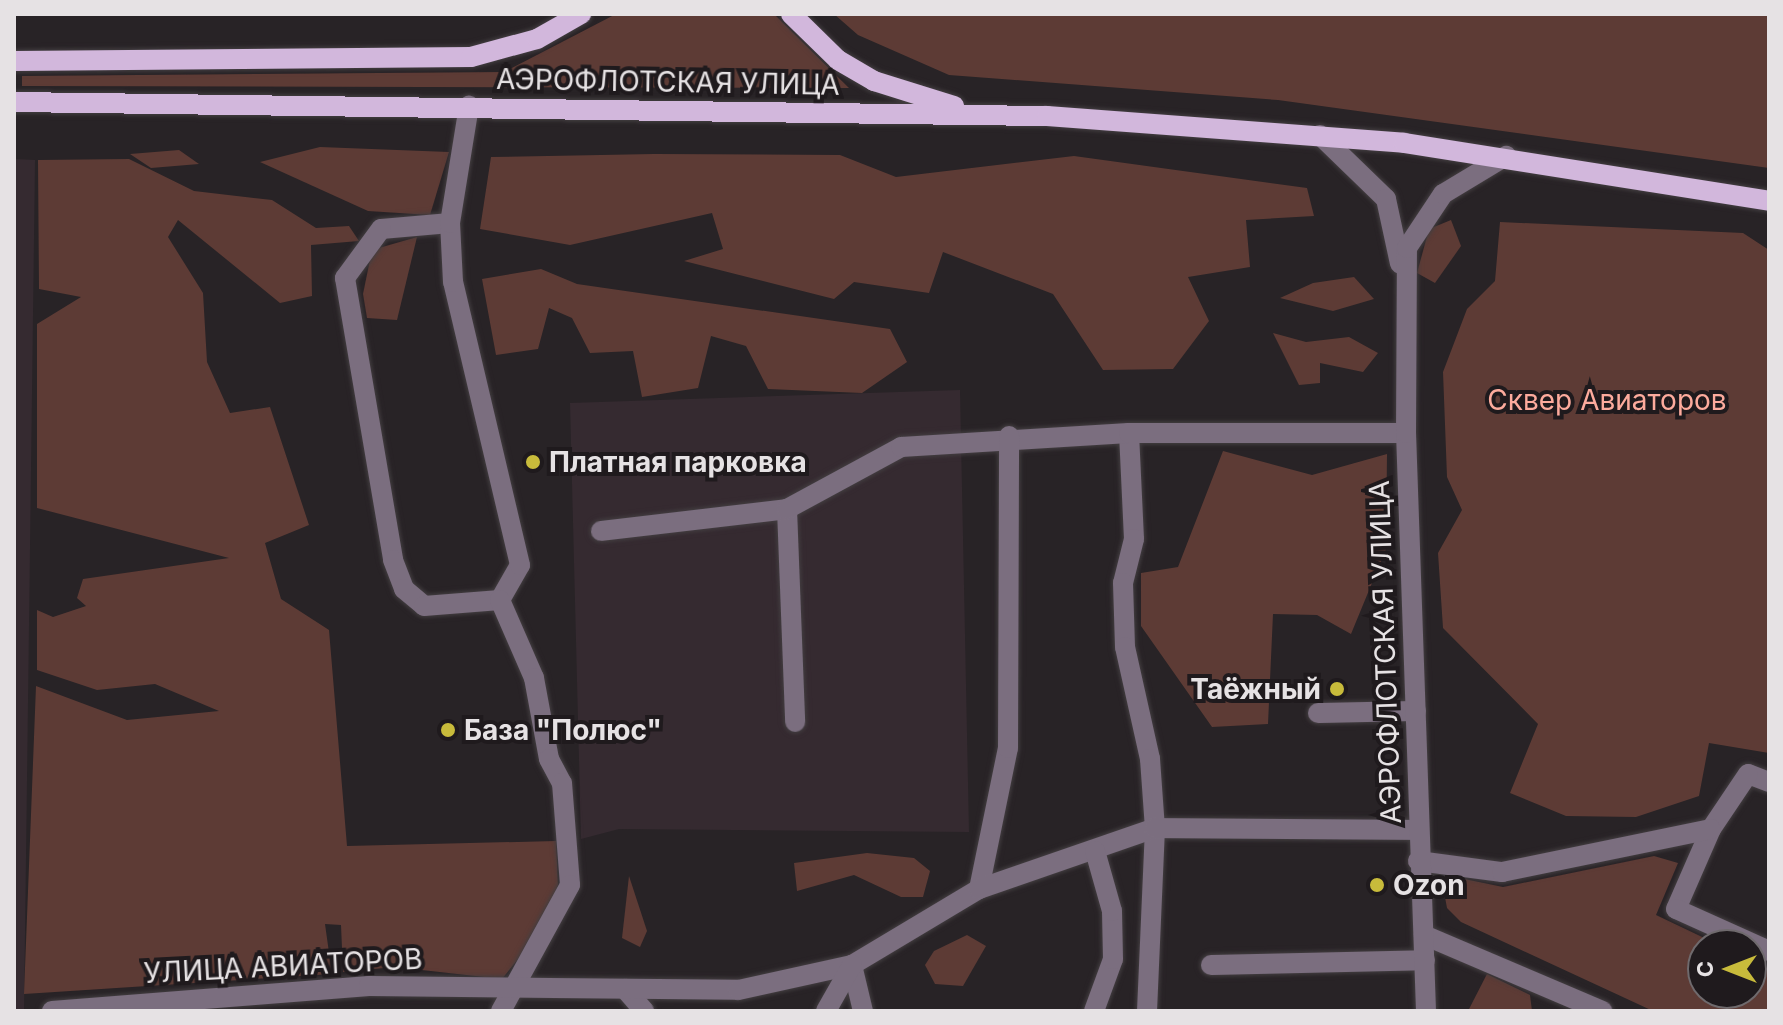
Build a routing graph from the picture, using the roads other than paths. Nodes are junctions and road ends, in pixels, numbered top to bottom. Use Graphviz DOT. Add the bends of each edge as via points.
graph roads {
  1 [pos="581,14"];
  2 [pos="791,14"];
  3 [pos="14,61"];
  4 [pos="14,102"];
  5 [pos="469,106"];
  6 [pos="1047,116"];
  7 [pos="1320,135"];
  8 [pos="1506,156"];
  9 [pos="1769,201"];
  10 [pos="450,223"];
  11 [pos="1404,292"];
  12 [pos="1129,433"];
  13 [pos="1406,433"];
  14 [pos="1009,439"];
  15 [pos="787,509"];
  16 [pos="601,531"];
  17 [pos="500,600"];
  18 [pos="1416,711"];
  19 [pos="1318,713"];
  20 [pos="795,722"];
  21 [pos="1769,782"];
  22 [pos="1155,828"];
  23 [pos="1711,829"];
  24 [pos="1418,830"];
  25 [pos="1095,851"];
  26 [pos="1418,861"];
  27 [pos="979,889"];
  28 [pos="1424,935"];
  29 [pos="1769,951"];
  30 [pos="1425,960"];
  31 [pos="852,965"];
  32 [pos="1211,965"];
  33 [pos="518,989"];
  34 [pos="625,989"];
  35 [pos="52,1011"];
  36 [pos="501,1011"];
  37 [pos="644,1011"];
  38 [pos="826,1011"];
  39 [pos="863,1011"];
  40 [pos="1094,1011"];
  41 [pos="1147,1011"];
  42 [pos="1426,1011"];
  43 [pos="1602,1011"];
  1 -- 3 [label="main road, АЭРОФЛОТСКАЯ УЛИЦА" via="537,39 471,57"];
  2 -- 6 [label="main road" via="838,60 909,96"];
  4 -- 5 [label="main road, АЭРОФЛОТСКАЯ УЛИЦА"];
  5 -- 6 [label="main road, АЭРОФЛОТСКАЯ УЛИЦА"];
  5 -- 10 [label="street"];
  6 -- 7 [label="main road, АЭРОФЛОТСКАЯ УЛИЦА"];
  7 -- 8 [label="main road, АЭРОФЛОТСКАЯ УЛИЦА"];
  7 -- 11 [label="street, АЭРОФЛОТСКАЯ УЛИЦА" via="1386,199"];
  8 -- 9 [label="main road, АЭРОФЛОТСКАЯ УЛИЦА"];
  8 -- 11 [label="street, АЭРОФЛОТСКАЯ УЛИЦА" via="1428,208 1407,248"];
  10 -- 17 [label="street" via="453,282 520,565"];
  10 -- 17 [label="street" via="381,229 345,278 404,589 424,606"];
  11 -- 13 [label="street, АЭРОФЛОТСКАЯ УЛИЦА"];
  12 -- 13 [label="street"];
  12 -- 14 [label="street"];
  12 -- 22 [label="street" via="1134,539 1123,583 1125,647 1150,759"];
  13 -- 18 [label="street, АЭРОФЛОТСКАЯ УЛИЦА"];
  14 -- 15 [label="street" via="901,447"];
  14 -- 27 [label="street" via="1008,748"];
  15 -- 16 [label="street"];
  15 -- 20 [label="street"];
  17 -- 33 [label="street" via="534,678 549,759 562,783 568,840 570,885"];
  18 -- 19 [label="street"];
  18 -- 24 [label="street, АЭРОФЛОТСКАЯ УЛИЦА"];
  21 -- 23 [label="street" via="1748,774"];
  22 -- 24 [label="street"];
  22 -- 25 [label="street"];
  22 -- 41 [label="street"];
  23 -- 26 [label="street" via="1502,872"];
  23 -- 29 [label="street" via="1676,909"];
  24 -- 26 [label="street, АЭРОФЛОТСКАЯ УЛИЦА"];
  25 -- 27 [label="street"];
  25 -- 40 [label="street" via="1112,911 1113,959"];
  26 -- 28 [label="street, АЭРОФЛОТСКАЯ УЛИЦА"];
  27 -- 31 [label="street"];
  28 -- 30 [label="street, АЭРОФЛОТСКАЯ УЛИЦА"];
  28 -- 43 [label="street"];
  30 -- 32 [label="street"];
  30 -- 42 [label="street, АЭРОФЛОТСКАЯ УЛИЦА"];
  31 -- 34 [label="street, УЛИЦА АВИАТОРОВ" via="738,990"];
  31 -- 38 [label="street"];
  31 -- 39 [label="street"];
  33 -- 34 [label="street, УЛИЦА АВИАТОРОВ"];
  33 -- 35 [label="street, УЛИЦА АВИАТОРОВ" via="369,986"];
  33 -- 36 [label="street"];
  34 -- 37 [label="street"];
}
